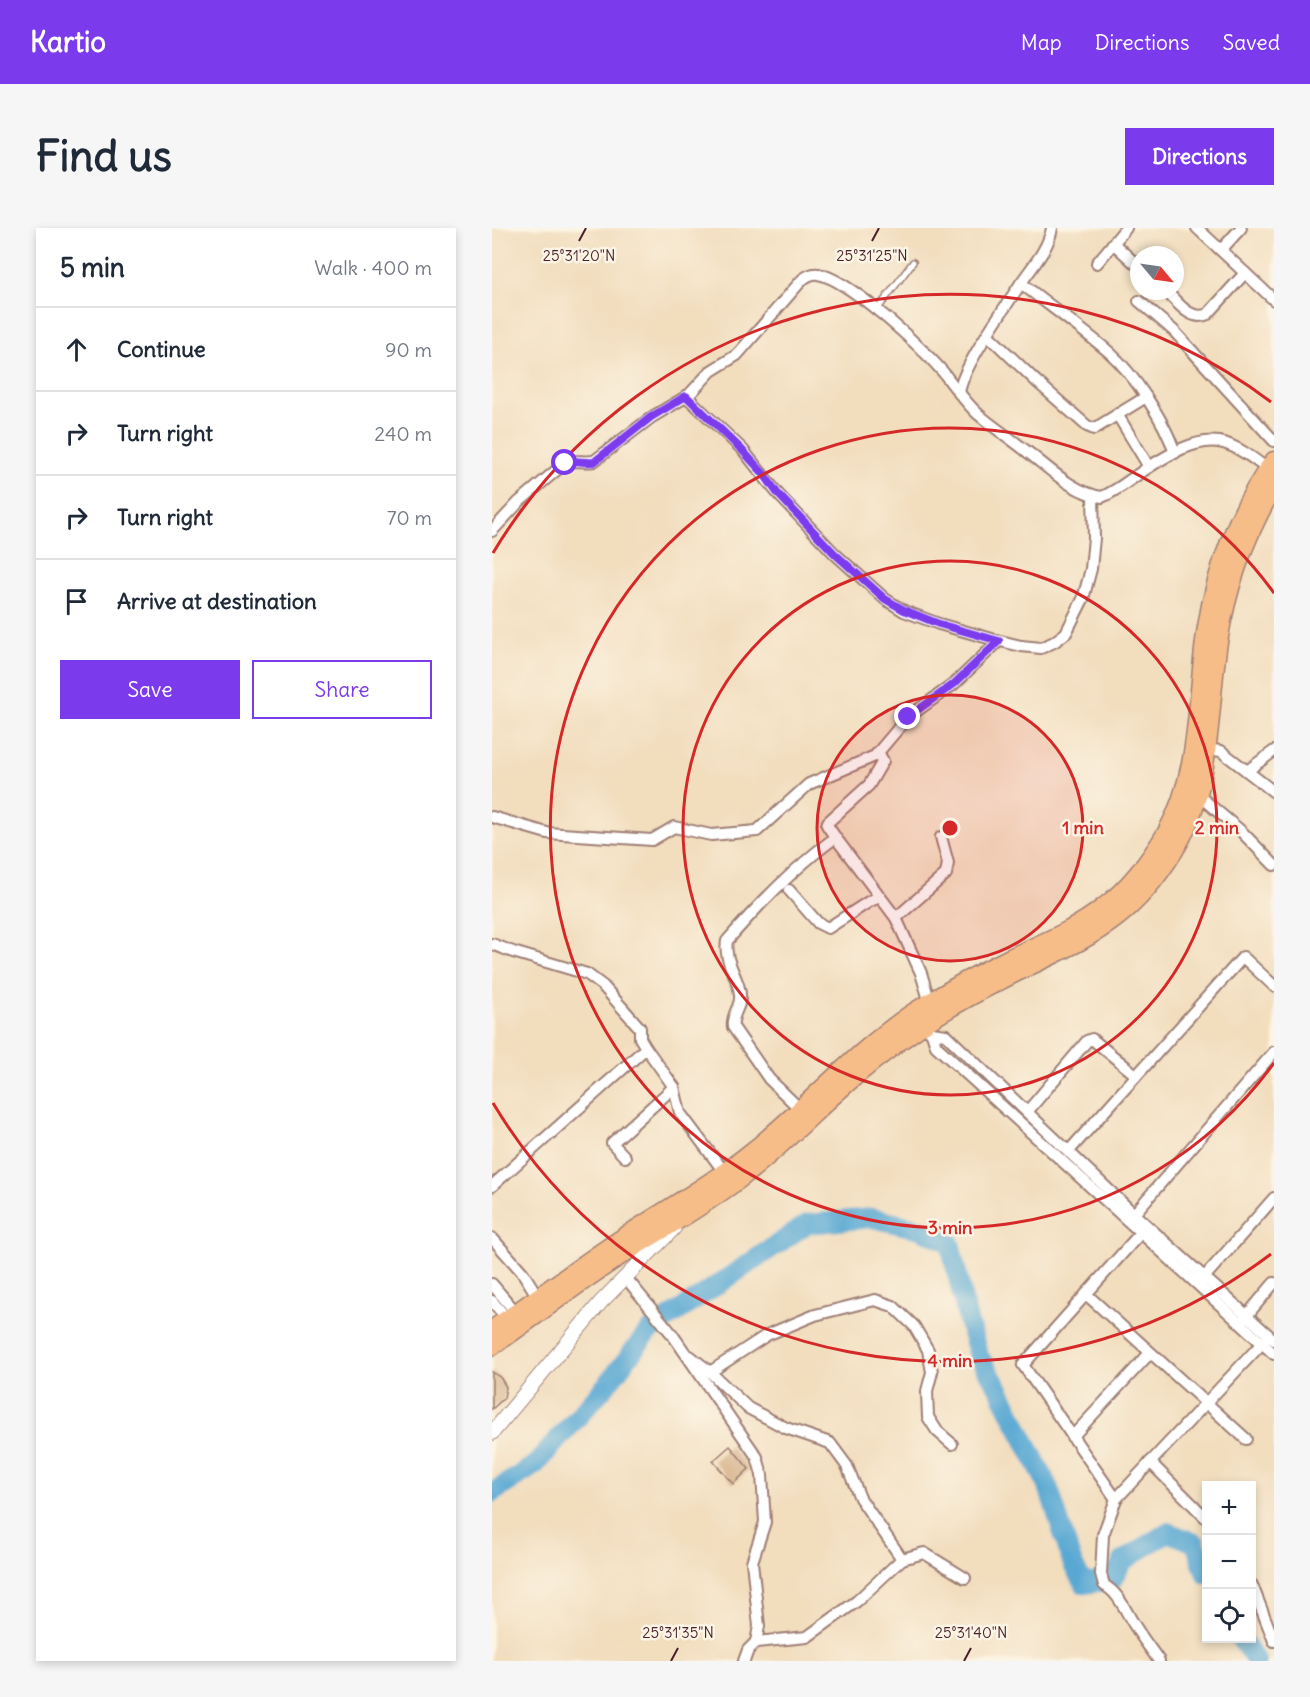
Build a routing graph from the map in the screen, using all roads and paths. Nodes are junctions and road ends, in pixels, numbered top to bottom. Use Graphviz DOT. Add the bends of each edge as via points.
graph roads {
  1 [pos="1052,228"];
  2 [pos="1126,228"];
  3 [pos="1197,228"];
  4 [pos="1241,228"];
  5 [pos="1113,243"];
  6 [pos="1221,250"];
  7 [pos="1130,259"];
  8 [pos="913,262"];
  9 [pos="1096,263"];
  10 [pos="1245,273"];
  11 [pos="1021,283"];
  12 [pos="1176,300"];
  13 [pos="1274,300"];
  14 [pos="1139,301"];
  15 [pos="877,310"];
  16 [pos="988,335"];
  17 [pos="959,393"];
  18 [pos="686,396"];
  19 [pos="1146,397"];
  20 [pos="1116,414"];
  21 [pos="1274,441"];
  22 [pos="1175,453"];
  23 [pos="1149,467"];
  24 [pos="1272,473"];
  25 [pos="1093,496"];
  26 [pos="492,531"];
  27 [pos="999,641"];
  28 [pos="1201,748"];
  29 [pos="1274,751"];
  30 [pos="878,752"];
  31 [pos="1247,771"];
  32 [pos="1274,792"];
  33 [pos="1198,795"];
  34 [pos="492,817"];
  35 [pos="835,837"];
  36 [pos="941,837"];
  37 [pos="1274,865"];
  38 [pos="789,890"];
  39 [pos="880,897"];
  40 [pos="896,918"];
  41 [pos="492,944"];
  42 [pos="1274,986"];
  43 [pos="930,1003"];
  44 [pos="922,1024"];
  45 [pos="646,1048"];
  46 [pos="1274,1052"];
  47 [pos="1136,1075"];
  48 [pos="674,1087"];
  49 [pos="800,1109"];
  50 [pos="1027,1112"];
  51 [pos="1068,1152"];
  52 [pos="625,1157"];
  53 [pos="725,1173"];
  54 [pos="492,1186"];
  55 [pos="1274,1198"];
  56 [pos="689,1204"];
  57 [pos="1134,1214"];
  58 [pos="1144,1228"];
  59 [pos="492,1238"];
  60 [pos="626,1278"];
  61 [pos="1202,1280"];
  62 [pos="1274,1283"];
  63 [pos="492,1284"];
  64 [pos="1086,1294"];
  65 [pos="538,1297"];
  66 [pos="492,1301"];
  67 [pos="1243,1319"];
  68 [pos="516,1321"];
  69 [pos="492,1330"];
  70 [pos="1268,1340"];
  71 [pos="492,1346"];
  72 [pos="683,1351"];
  73 [pos="1150,1353"];
  74 [pos="1274,1354"];
  75 [pos="710,1372"];
  76 [pos="1205,1403"];
  77 [pos="492,1433"];
  78 [pos="1072,1437"];
  79 [pos="1246,1439"];
  80 [pos="952,1444"];
  81 [pos="1150,1462"];
  82 [pos="1116,1499"];
  83 [pos="1202,1514"];
  84 [pos="902,1559"];
  85 [pos="965,1578"];
  86 [pos="1253,1589"];
  87 [pos="1274,1641"];
  88 [pos="756,1642"];
  89 [pos="744,1661"];
  90 [pos="1159,1661"];
  1 -- 11 [label="street" via="1044,249"];
  2 -- 5 [label="street"];
  3 -- 6 [label="street"];
  4 -- 6 [label="street"];
  5 -- 7 [label="street"];
  5 -- 9 [label="street"];
  6 -- 10 [label="street"];
  8 -- 15 [label="lane"];
  10 -- 12 [label="street" via="1201,317 1194,317"];
  10 -- 13 [label="street"];
  11 -- 16 [label="street"];
  11 -- 19 [label="street" via="1111,354"];
  14 -- 21 [label="street" via="1174,331"];
  15 -- 17 [label="street" via="909,337"];
  15 -- 18 [label="street" via="839,282 821,274 808,275 737,355 711,371"];
  16 -- 17 [label="street"];
  16 -- 20 [label="street" via="1087,426 1094,429"];
  17 -- 25 [label="street" via="977,413 1068,483"];
  18 -- 26 [label="street" via="651,417 594,462 565,463"];
  18 -- 27 [label="street" via="742,450 835,554 885,599 939,624"];
  19 -- 20 [label="street"];
  19 -- 22 [label="street"];
  20 -- 23 [label="street"];
  22 -- 23 [label="street"];
  22 -- 24 [label="street" via="1218,442"];
  23 -- 25 [label="street" via="1110,494"];
  24 -- 28 [label="highway" via="1227,598"];
  25 -- 27 [label="street" via="1091,569 1083,599 1066,633 1041,648"];
  27 -- 30 [label="street" via="954,684 908,717"];
  28 -- 31 [label="street" via="1221,751"];
  28 -- 33 [label="highway"];
  28 -- 43 [label="highway" via="1167,831 1122,891 1083,922"];
  29 -- 31 [label="street"];
  30 -- 34 [label="street" via="809,784 767,824 749,833 711,835 674,827 652,840 547,833"];
  30 -- 35 [label="street" via="883,760 869,785 828,822"];
  31 -- 32 [label="street"];
  33 -- 37 [label="street"];
  33 -- 44 [label="highway" via="1174,851 1117,917"];
  35 -- 39 [label="street"];
  35 -- 49 [label="street" via="755,910 726,946 740,991 733,1027 769,1079"];
  36 -- 40 [label="street" via="948,870"];
  38 -- 39 [label="street" via="818,923 828,928"];
  39 -- 40 [label="street"];
  40 -- 43 [label="street"];
  41 -- 45 [label="street" via="587,974 603,986 640,1028"];
  42 -- 47 [label="street" via="1243,957"];
  43 -- 44 [label="highway"];
  44 -- 49 [label="highway" via="845,1066"];
  44 -- 50 [label="street" via="945,1035"];
  44 -- 56 [label="highway" via="876,1058 747,1173"];
  44 -- 58 [label="street" via="936,1046"];
  45 -- 48 [label="street"];
  45 -- 54 [label="street"];
  46 -- 57 [label="street"];
  47 -- 50 [label="street" via="1092,1039"];
  47 -- 51 [label="street"];
  48 -- 52 [label="street" via="612,1143"];
  48 -- 53 [label="street" via="680,1113"];
  49 -- 53 [label="highway"];
  50 -- 51 [label="street"];
  51 -- 57 [label="street"];
  53 -- 56 [label="highway"];
  55 -- 61 [label="street"];
  56 -- 60 [label="street"];
  56 -- 65 [label="highway" via="594,1257"];
  56 -- 68 [label="highway" via="583,1281"];
  57 -- 58 [label="street"];
  58 -- 61 [label="street"];
  58 -- 64 [label="street"];
  59 -- 65 [label="street"];
  60 -- 72 [label="street"];
  60 -- 77 [label="street" via="601,1302"];
  61 -- 67 [label="street"];
  62 -- 67 [label="street"];
  63 -- 68 [label="street"];
  64 -- 73 [label="street"];
  64 -- 78 [label="street" via="1023,1365"];
  65 -- 68 [label="highway"];
  66 -- 68 [label="street"];
  67 -- 70 [label="street"];
  68 -- 69 [label="highway"];
  68 -- 71 [label="highway"];
  70 -- 74 [label="street"];
  70 -- 76 [label="street"];
  72 -- 75 [label="street"];
  72 -- 88 [label="street" via="757,1457 762,1475 765,1522 752,1562 759,1626"];
  73 -- 76 [label="street"];
  73 -- 78 [label="street"];
  75 -- 80 [label="street" via="767,1335 815,1315 875,1300 893,1305 914,1326 928,1350 932,1372 927,1391 928,1418"];
  75 -- 84 [label="street" via="748,1408 786,1428 830,1443 847,1466 860,1498"];
  76 -- 79 [label="street"];
  76 -- 81 [label="street"];
  78 -- 82 [label="street"];
  81 -- 82 [label="street"];
  81 -- 83 [label="street"];
  82 -- 90 [label="street" via="1103,1535 1102,1580 1120,1599"];
  84 -- 85 [label="street" via="924,1553"];
  84 -- 88 [label="street" via="856,1601 807,1637"];
  86 -- 87 [label="street"];
  88 -- 89 [label="street"];
}
